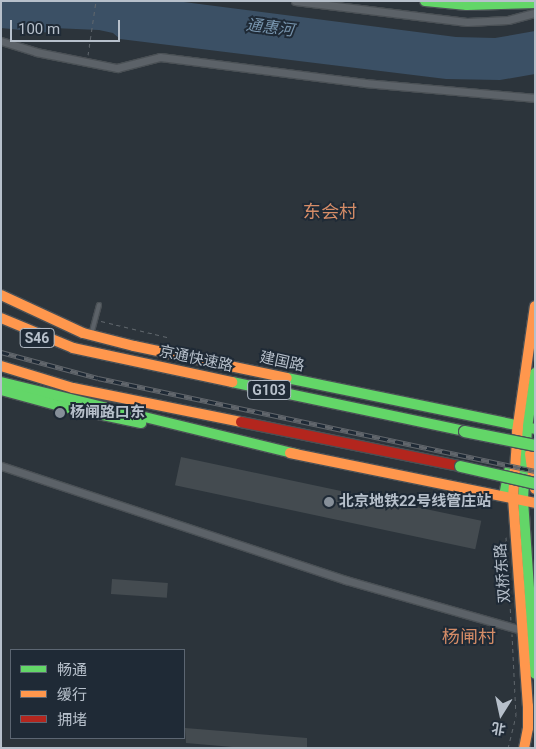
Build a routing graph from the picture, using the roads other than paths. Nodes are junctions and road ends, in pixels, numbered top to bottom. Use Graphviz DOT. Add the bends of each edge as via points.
graph roads {
  1 [pos="295,1"];
  2 [pos="425,1"];
  3 [pos="535,3"];
  4 [pos="535,13"];
  5 [pos="1,41"];
  6 [pos="535,98"];
  7 [pos="1,295"];
  8 [pos="99,305"];
  9 [pos="535,306"];
  10 [pos="1,318"];
  11 [pos="1,327"];
  12 [pos="91,335"];
  13 [pos="73,348"];
  14 [pos="1,366"];
  15 [pos="1,373"];
  16 [pos="535,373"];
  17 [pos="1,382"];
  18 [pos="73,388"];
  19 [pos="1,390"];
  20 [pos="527,428"];
  21 [pos="535,445"];
  22 [pos="296,454"];
  23 [pos="1,466"];
  24 [pos="535,483"];
  25 [pos="535,490"];
  26 [pos="519,499"];
  27 [pos="522,630"];
  28 [pos="533,639"];
  29 [pos="535,674"];
  30 [pos="524,748"];
  1 -- 4 [label="street" via="467,22 508,20"];
  2 -- 3 [label="main road" via="467,5"];
  5 -- 6 [label="street" via="117,68 160,57 365,83"];
  7 -- 12 [label="main road, 建国路" via="48,319"];
  8 -- 12 [label="lane"];
  9 -- 20 [label="main road, 双桥东路"];
  10 -- 13 [label="main road, 京通快速路 / G103"];
  11 -- 13 [label="main road, S46"];
  12 -- 20 [label="main road, 建国路"];
  13 -- 21 [label="main road, 京通快速路 / G103, bridge"];
  14 -- 18 [label="main road, G103"];
  15 -- 18 [label="main road"];
  16 -- 20 [label="main road, 双桥东路"];
  17 -- 22 [label="main road"];
  18 -- 24 [label="main road, G103, bridge"];
  19 -- 22 [label="main road" via="69,408"];
  20 -- 25 [label="main road, 双桥东路"];
  20 -- 26 [label="main road, 双桥东路"];
  22 -- 26 [label="main road"];
  23 -- 27 [label="street" via="346,580"];
  26 -- 27 [label="main road, 双桥东路"];
  26 -- 28 [label="main road, 双桥东路"];
  27 -- 30 [label="main road, 双桥东路" via="528,728"];
  28 -- 29 [label="main road, 双桥东路"];
}
